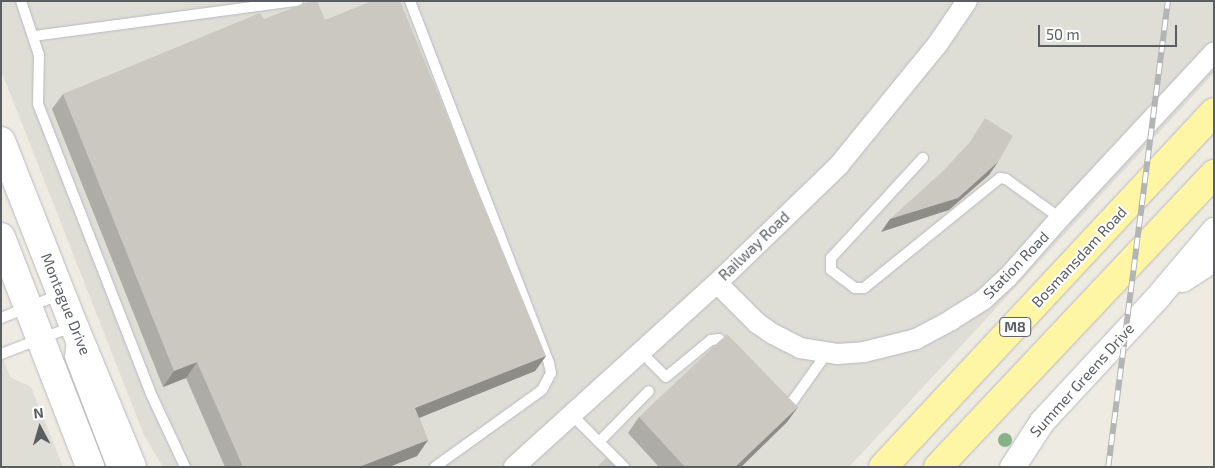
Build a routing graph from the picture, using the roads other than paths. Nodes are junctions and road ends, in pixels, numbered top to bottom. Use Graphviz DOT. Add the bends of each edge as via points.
graph roads {
  1 [pos="20,1"];
  2 [pos="298,1"];
  3 [pos="410,1"];
  4 [pos="967,1"];
  5 [pos="34,36"];
  6 [pos="1214,52"];
  7 [pos="1214,112"];
  8 [pos="4,154"];
  9 [pos="923,158"];
  10 [pos="1214,174"];
  11 [pos="1060,218"];
  12 [pos="1214,230"];
  13 [pos="1,237"];
  14 [pos="1214,258"];
  15 [pos="717,282"];
  16 [pos="62,293"];
  17 [pos="1158,296"];
  18 [pos="29,306"];
  19 [pos="1,318"];
  20 [pos="74,326"];
  21 [pos="42,338"];
  22 [pos="641,352"];
  23 [pos="827,353"];
  24 [pos="1,354"];
  25 [pos="739,360"];
  26 [pos="648,391"];
  27 [pos="773,394"];
  28 [pos="572,415"];
  29 [pos="599,442"];
  30 [pos="90,467"];
  31 [pos="112,467"];
  32 [pos="132,467"];
  33 [pos="185,467"];
  34 [pos="435,467"];
  35 [pos="514,467"];
  36 [pos="624,467"];
  37 [pos="883,467"];
  38 [pos="938,467"];
  39 [pos="1012,467"];
  1 -- 5 [label="lane"];
  2 -- 5 [label="lane"];
  3 -- 34 [label="lane" via="549,364 550,374 542,390"];
  4 -- 15 [label="street, Railway Road" via="931,52 839,164"];
  5 -- 33 [label="lane" via="39,55 38,104 151,394"];
  6 -- 11 [label="street, Station Road"];
  7 -- 37 [label="main road, Bosmansdam Road / M8"];
  8 -- 16 [label="main road, Montague Drive"];
  9 -- 11 [label="lane" via="831,258 831,270 855,288 864,288 1000,178"];
  10 -- 38 [label="main road, M8"];
  11 -- 23 [label="street, Station Road" via="1008,277 983,300 952,320 916,339 888,348"];
  12 -- 17 [label="street, Summer Greens Drive"];
  13 -- 18 [label="main road"];
  14 -- 17 [label="street, Summer Greens Drive"];
  15 -- 22 [label="street, Railway Road"];
  15 -- 23 [label="street, Station Road" via="757,323 773,334 800,348"];
  16 -- 18 [label="lane"];
  16 -- 20 [label="main road, Montague Drive"];
  17 -- 39 [label="street, Summer Greens Drive" via="1042,421"];
  18 -- 19 [label="lane"];
  18 -- 21 [label="main road"];
  20 -- 21 [label="lane"];
  20 -- 31 [label="lane" via="70,357"];
  20 -- 32 [label="main road, Montague Drive"];
  21 -- 24 [label="lane"];
  21 -- 30 [label="main road"];
  22 -- 25 [label="lane" via="666,378 715,338"];
  22 -- 28 [label="street, Railway Road"];
  23 -- 27 [label="lane" via="792,402 784,403"];
  26 -- 29 [label="lane"];
  28 -- 29 [label="lane"];
  28 -- 35 [label="street, Railway Road"];
  29 -- 36 [label="lane"];
}
